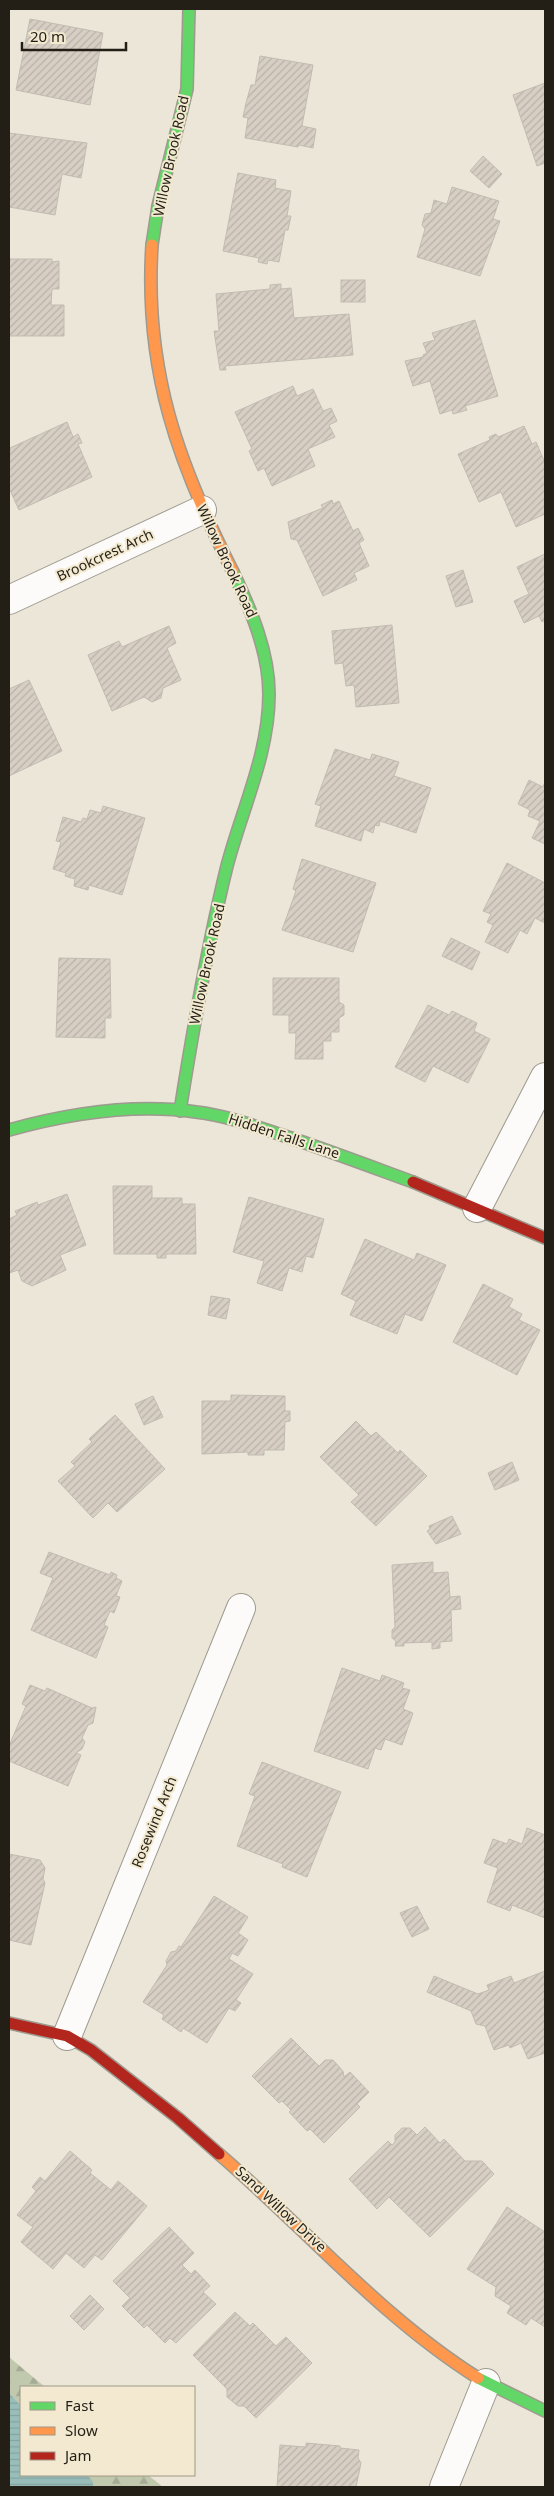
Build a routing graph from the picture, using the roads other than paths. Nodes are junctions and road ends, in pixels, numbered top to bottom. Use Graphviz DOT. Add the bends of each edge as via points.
graph roads {
  1 [pos="189,9"];
  2 [pos="202,510"];
  3 [pos="9,600"];
  4 [pos="545,1077"];
  5 [pos="180,1111"];
  6 [pos="9,1130"];
  7 [pos="477,1208"];
  8 [pos="545,1238"];
  9 [pos="241,1608"];
  10 [pos="9,2023"];
  11 [pos="67,2036"];
  12 [pos="486,2383"];
  13 [pos="545,2411"];
  14 [pos="444,2487"];
  1 -- 2 [label="street, Willow Brook Road" via="189,72 158,209 150,286 156,362 173,438"];
  2 -- 3 [label="street, Brookcrest Arch"];
  2 -- 5 [label="street, Willow Brook Road" via="260,633 268,663 270,695 262,749 232,848 201,981"];
  4 -- 7 [label="street"];
  5 -- 6 [label="street, Hidden Falls Lane" via="112,1110 43,1119"];
  5 -- 7 [label="street, Hidden Falls Lane" via="232,1119 372,1166"];
  7 -- 8 [label="street, Hidden Falls Lane"];
  9 -- 11 [label="street, Rosewind Arch"];
  10 -- 11 [label="street, Sand Willow Drive"];
  11 -- 12 [label="street, Sand Willow Drive" via="91,2050 178,2118 270,2198 398,2321 440,2354"];
  12 -- 13 [label="street, Sand Willow Drive"];
  12 -- 14 [label="street"];
}
